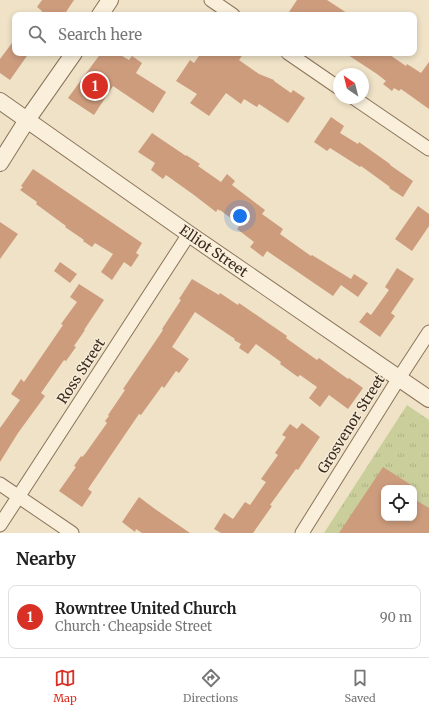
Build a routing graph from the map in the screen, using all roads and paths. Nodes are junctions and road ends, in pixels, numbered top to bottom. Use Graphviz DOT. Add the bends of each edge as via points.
graph roads {
  1 [pos="110,0"];
  2 [pos="211,0"];
  3 [pos="102,12"];
  4 [pos="229,12"];
  5 [pos="72,56"];
  6 [pos="292,56"];
  7 [pos="333,84"];
  8 [pos="0,101"];
  9 [pos="363,104"];
  10 [pos="27,120"];
  11 [pos="429,149"];
  12 [pos="0,163"];
  13 [pos="190,234"];
  14 [pos="429,332"];
  15 [pos="399,378"];
  16 [pos="429,399"];
  17 [pos="0,484"];
  18 [pos="19,497"];
  19 [pos="0,525"];
  20 [pos="72,533"];
  21 [pos="302,533"];
  1 -- 3 [label="street"];
  2 -- 4 [label="street"];
  5 -- 10 [label="street"];
  6 -- 7 [label="street"];
  8 -- 10 [label="street, Elliot Street"];
  9 -- 11 [label="street"];
  10 -- 12 [label="street"];
  10 -- 13 [label="street, Elliot Street"];
  13 -- 15 [label="street, Elliot Street"];
  13 -- 18 [label="street, Ross Street"];
  14 -- 15 [label="street, Grosvenor Street"];
  15 -- 16 [label="street, Elliot Street"];
  15 -- 21 [label="street, Grosvenor Street"];
  17 -- 18 [label="street"];
  18 -- 19 [label="street, Ross Street"];
  18 -- 20 [label="street"];
}
